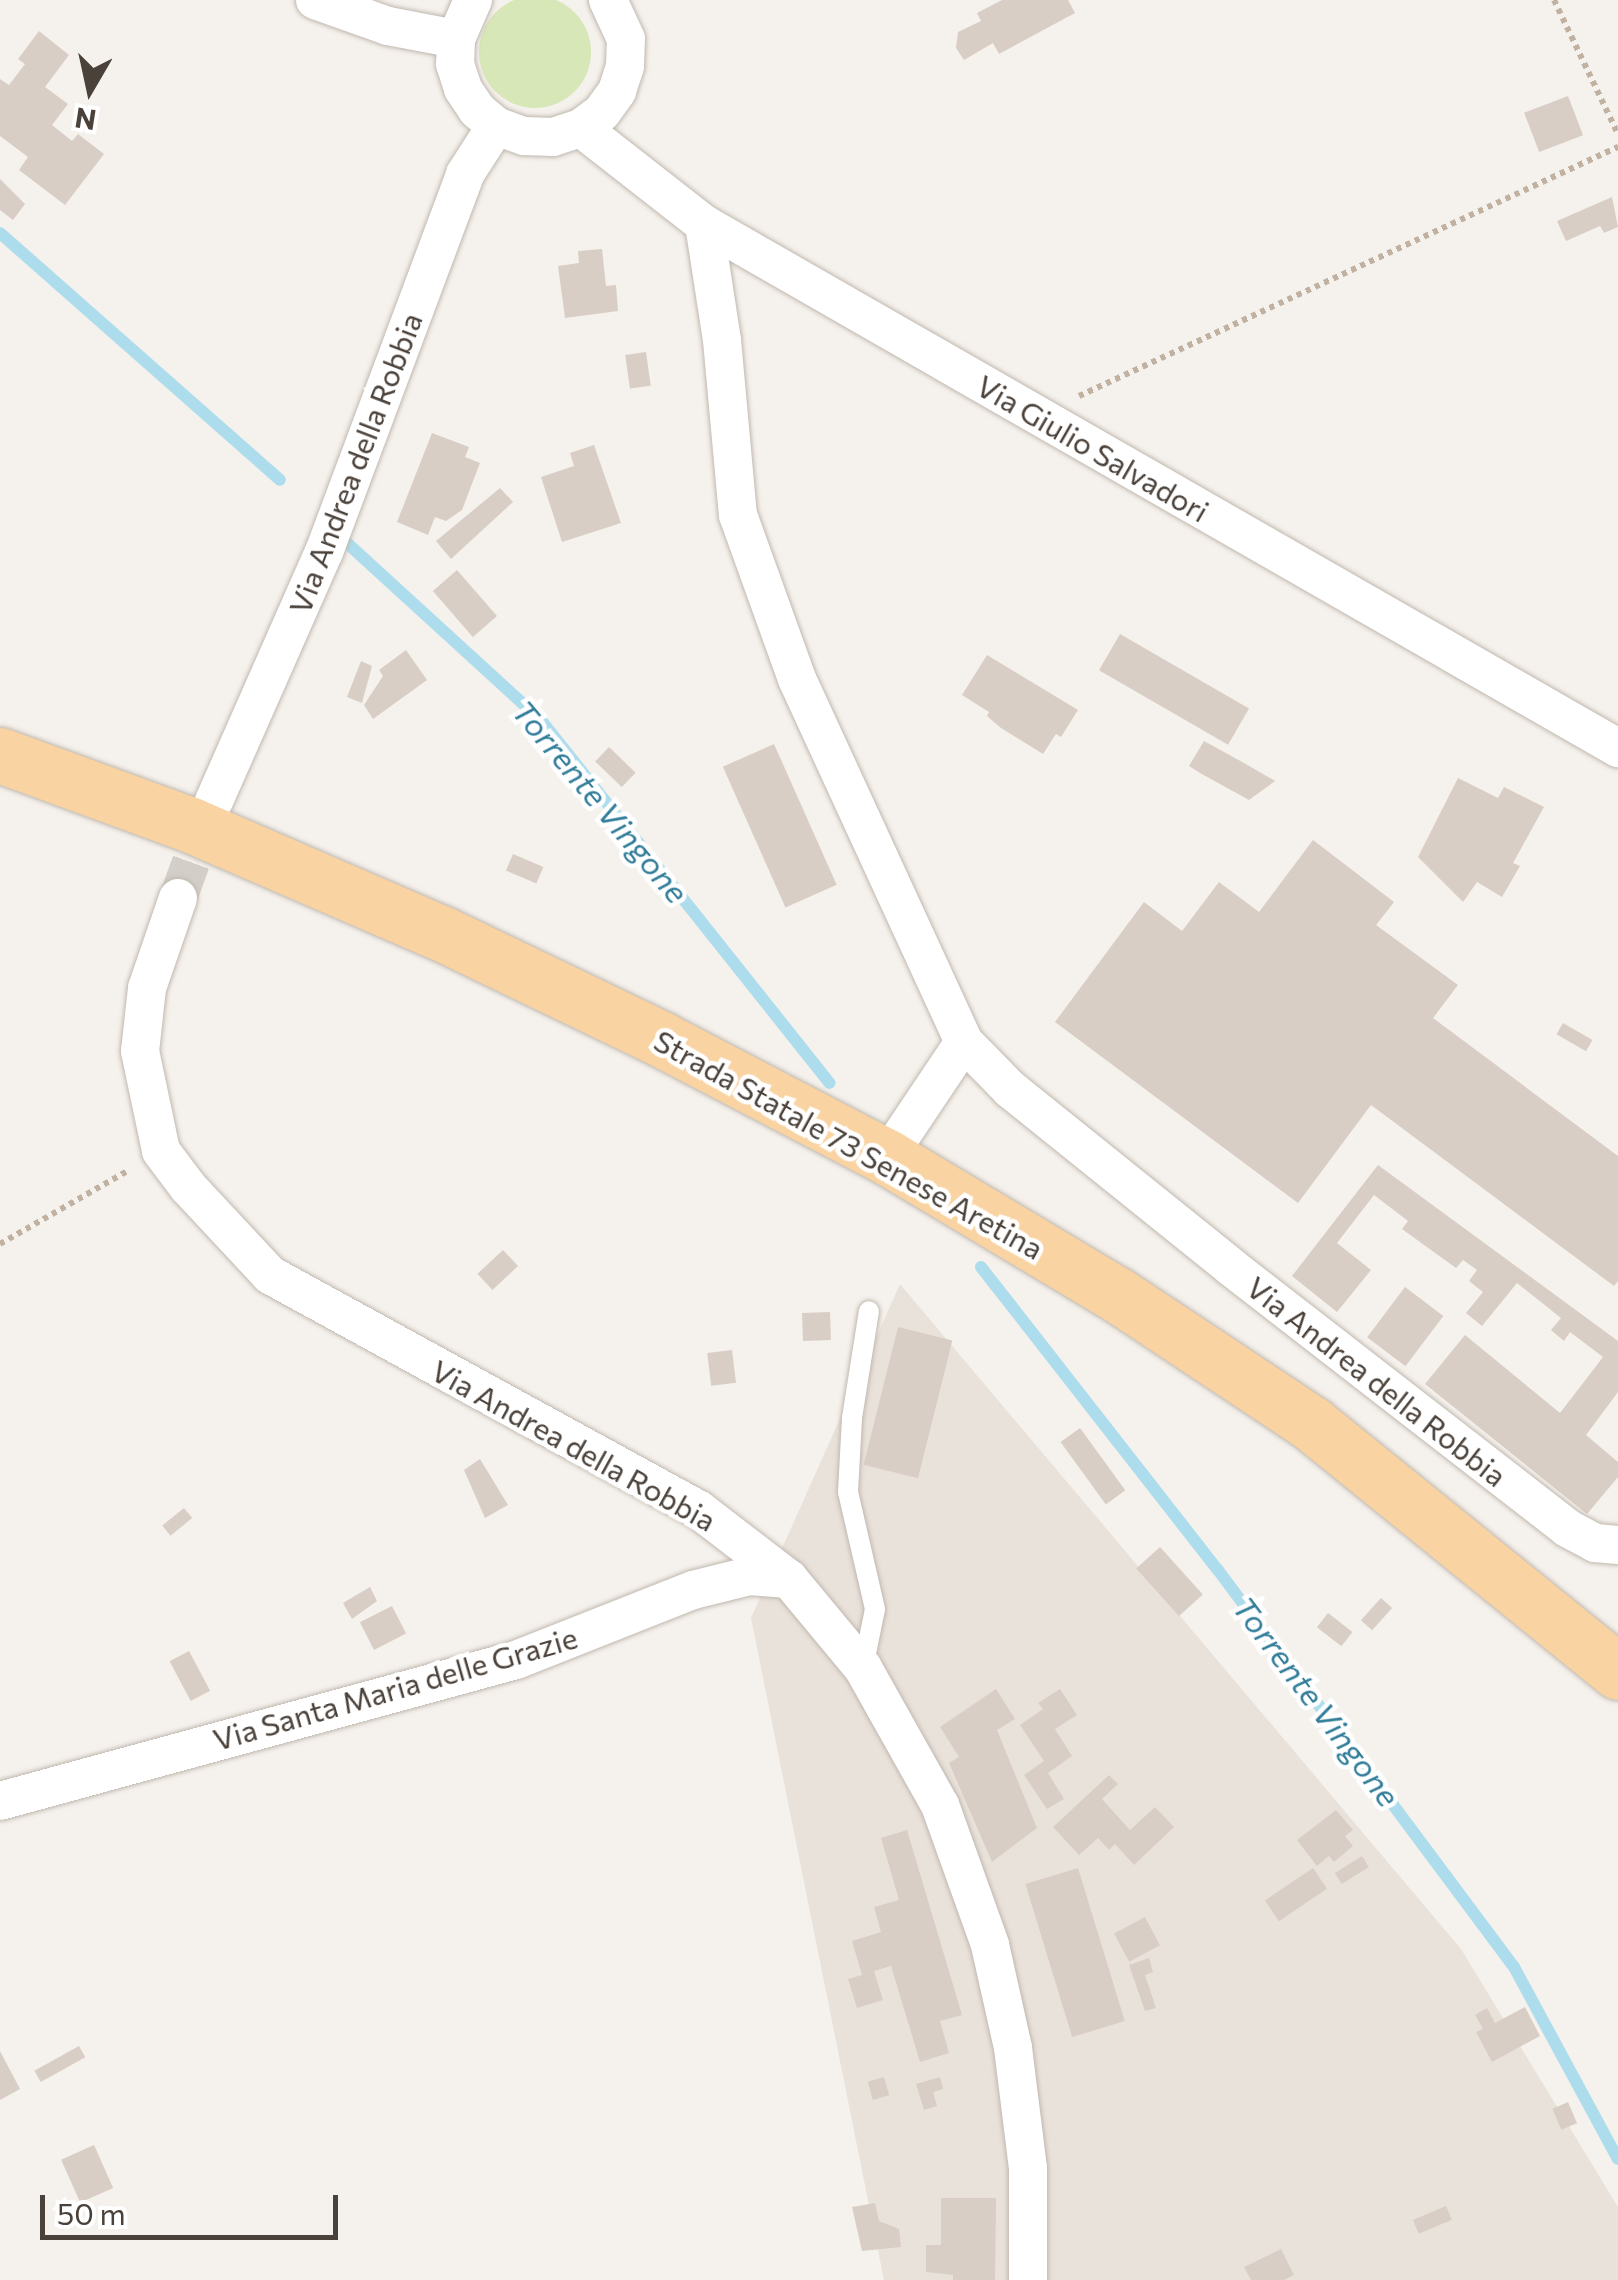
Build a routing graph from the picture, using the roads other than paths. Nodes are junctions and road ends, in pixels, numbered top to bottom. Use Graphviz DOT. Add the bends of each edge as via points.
graph roads {
  1 [pos="316,0"];
  2 [pos="472,0"];
  3 [pos="608,0"];
  4 [pos="456,39"];
  5 [pos="496,126"];
  6 [pos="581,128"];
  7 [pos="704,224"];
  8 [pos="1618,748"];
  9 [pos="0,755"];
  10 [pos="214,801"];
  11 [pos="178,898"];
  12 [pos="964,1042"];
  13 [pos="887,1157"];
  14 [pos="869,1311"];
  15 [pos="1618,1546"];
  16 [pos="788,1580"];
  17 [pos="864,1668"];
  18 [pos="1618,1672"];
  19 [pos="0,1801"];
  20 [pos="1028,2280"];
  1 -- 4 [label="street" via="388,26"];
  2 -- 4 [label="street"];
  3 -- 6 [label="street" via="626,40 625,66 617,91"];
  4 -- 5 [label="street" via="463,89"];
  5 -- 6 [label="street" via="553,137"];
  5 -- 10 [label="street, Via Andrea della Robbia" via="466,174 324,552"];
  6 -- 7 [label="street, Via Giulio Salvadori"];
  7 -- 8 [label="street, Via Giulio Salvadori"];
  7 -- 12 [label="street, Via Andrea della Robbia" via="738,515 797,679"];
  9 -- 13 [label="main road, Strada Statale 73 Senese Aretina" via="191,825 440,933"];
  11 -- 16 [label="street, Via Andrea della Robbia" via="148,988 140,1052 161,1151 188,1187 270,1275 699,1510"];
  12 -- 13 [label="street"];
  12 -- 15 [label="street, Via Andrea della Robbia" via="1010,1089 1567,1528 1594,1544"];
  13 -- 18 [label="main road, Strada Statale 73 Senese Aretina" via="1118,1295 1312,1424"];
  14 -- 17 [label="lane" via="848,1492 875,1609"];
  16 -- 17 [label="street, Via Andrea della Robbia"];
  16 -- 19 [label="street, Via Santa Maria delle Grazie" via="748,1576 693,1590 516,1660"];
  17 -- 20 [label="street, Via Andrea della Robbia" via="940,1805 990,1944 1013,2048 1028,2168"];
}
